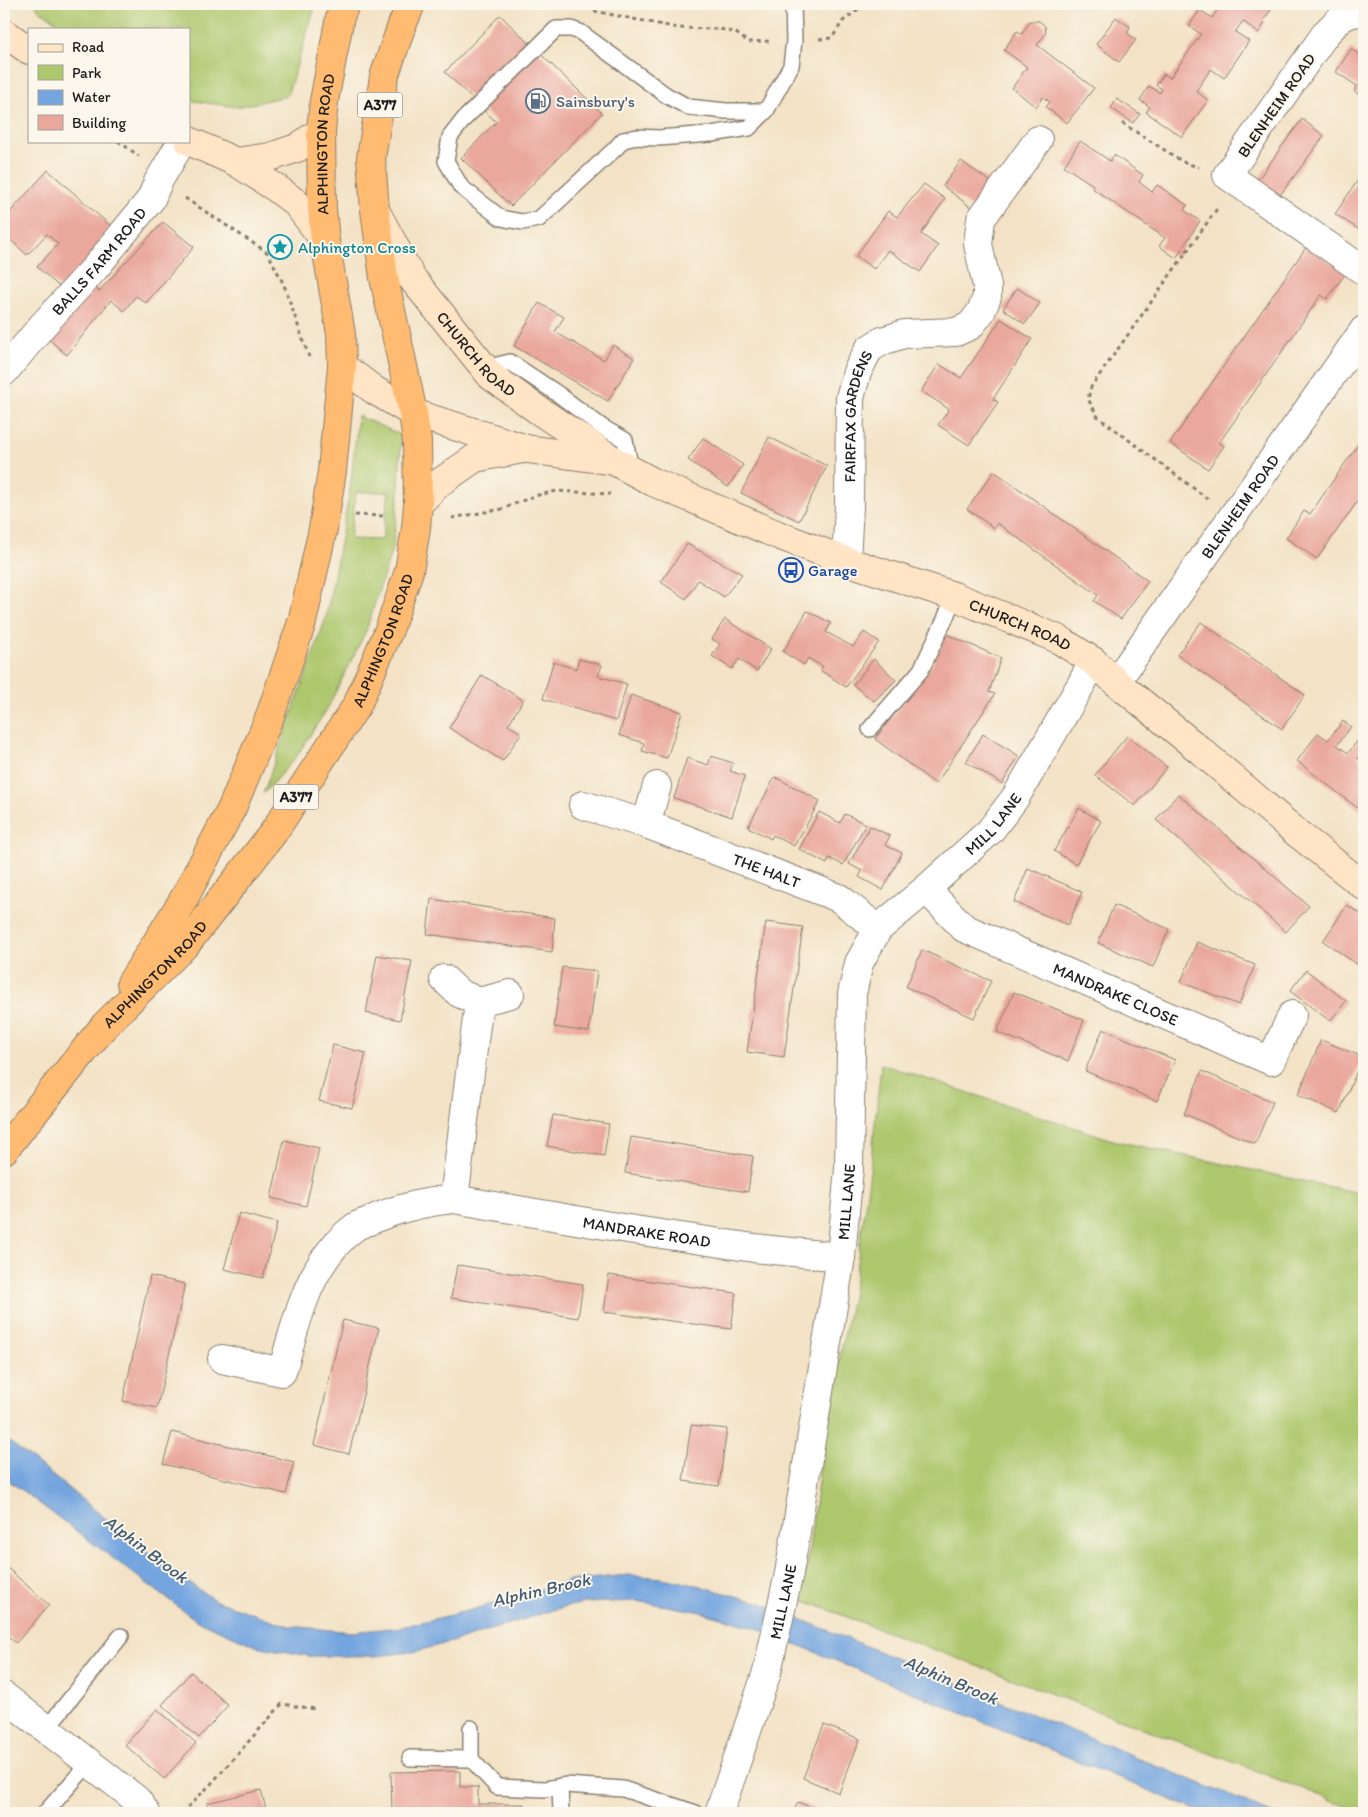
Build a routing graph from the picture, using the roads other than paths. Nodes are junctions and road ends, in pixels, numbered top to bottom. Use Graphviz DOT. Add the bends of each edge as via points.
graph roads {
  1 [pos="345,4"];
  2 [pos="412,4"];
  3 [pos="793,4"];
  4 [pos="1364,12"];
  5 [pos="4,33"];
  6 [pos="28,49"];
  7 [pos="766,111"];
  8 [pos="320,131"];
  9 [pos="1038,140"];
  10 [pos="190,141"];
  11 [pos="181,142"];
  12 [pos="236,162"];
  13 [pos="375,210"];
  14 [pos="325,241"];
  15 [pos="1364,271"];
  16 [pos="1364,330"];
  17 [pos="342,366"];
  18 [pos="4,372"];
  19 [pos="413,413"];
  20 [pos="527,449"];
  21 [pos="624,466"];
  22 [pos="418,504"];
  23 [pos="846,560"];
  24 [pos="954,596"];
  25 [pos="1093,661"];
  26 [pos="1116,682"];
  27 [pos="870,729"];
  28 [pos="658,786"];
  29 [pos="583,805"];
  30 [pos="646,824"];
  31 [pos="1364,886"];
  32 [pos="926,889"];
  33 [pos="878,929"];
  34 [pos="444,979"];
  35 [pos="510,994"];
  36 [pos="479,1002"];
  37 [pos="1292,1014"];
  38 [pos="105,1025"];
  39 [pos="4,1150"];
  40 [pos="454,1199"];
  41 [pos="841,1256"];
  42 [pos="222,1359"];
  43 [pos="121,1636"];
  44 [pos="4,1696"];
  45 [pos="471,1728"];
  46 [pos="46,1729"];
  47 [pos="410,1758"];
  48 [pos="471,1759"];
  49 [pos="89,1763"];
  50 [pos="560,1786"];
  51 [pos="45,1813"];
  52 [pos="146,1813"];
  53 [pos="561,1813"];
  54 [pos="696,1813"];
  55 [pos="719,1813"];
  1 -- 8 [label="highway, ALPHINGTON ROAD / A377" via="327,82"];
  2 -- 13 [label="highway, ALPHINGTON ROAD / A377" via="384,77 371,158"];
  3 -- 7 [label="lane" via="791,66"];
  4 -- 15 [label="street, BLENHEIM ROAD" via="1344,15 1326,33 1232,178"];
  5 -- 6 [label="main road"];
  7 -- 7 [label="lane" via="749,128 623,140 539,219 522,222 501,218 482,204 461,187 446,161 450,136 464,119 556,29 580,32 666,95 688,107"];
  8 -- 12 [label="main road" via="297,148 270,157"];
  8 -- 14 [label="highway, ALPHINGTON ROAD / A377"];
  9 -- 23 [label="street, FAIRFAX GARDENS" via="981,219 978,244 987,286 982,312 970,326 956,332 904,334 882,340 869,349 857,372 850,398"];
  10 -- 12 [label="main road"];
  11 -- 18 [label="street, BALLS FARM ROAD" via="151,199"];
  12 -- 14 [label="main road" via="296,204"];
  13 -- 19 [label="highway, ALPHINGTON ROAD / A377" via="384,278"];
  13 -- 21 [label="main road, CHURCH ROAD" via="411,277 490,376"];
  14 -- 17 [label="highway, ALPHINGTON ROAD / A377" via="341,334"];
  16 -- 26 [label="street, BLENHEIM ROAD"];
  17 -- 19 [label="main road, CHURCH ROAD"];
  17 -- 38 [label="highway, ALPHINGTON ROAD / A377" via="323,530 302,622 270,716 232,808 182,902"];
  19 -- 20 [label="main road, CHURCH ROAD"];
  19 -- 22 [label="highway, ALPHINGTON ROAD / A377"];
  20 -- 21 [label="main road, CHURCH ROAD"];
  20 -- 22 [label="main road" via="475,458 439,483"];
  21 -- 23 [label="main road, CHURCH ROAD" via="653,482 778,535"];
  22 -- 38 [label="highway, ALPHINGTON ROAD / A377" via="409,571 389,630 357,705 273,832 187,943"];
  23 -- 24 [label="main road, CHURCH ROAD"];
  24 -- 25 [label="main road, CHURCH ROAD" via="1058,639"];
  24 -- 27 [label="lane" via="921,670"];
  25 -- 26 [label="main road, CHURCH ROAD"];
  25 -- 32 [label="street, MILL LANE" via="1016,798 990,831"];
  26 -- 31 [label="main road, CHURCH ROAD"];
  28 -- 30 [label="street"];
  29 -- 30 [label="street, THE HALT"];
  30 -- 33 [label="street, THE HALT" via="839,898"];
  32 -- 33 [label="street, MILL LANE"];
  32 -- 37 [label="street, MANDRAKE CLOSE" via="964,928 1272,1061"];
  33 -- 41 [label="street, MILL LANE" via="859,963 852,994 848,1168"];
  34 -- 36 [label="street" via="459,993"];
  35 -- 36 [label="street"];
  36 -- 40 [label="street"];
  38 -- 39 [label="highway, A377"];
  40 -- 41 [label="street, MANDRAKE ROAD" via="754,1248"];
  40 -- 42 [label="street, MANDRAKE ROAD" via="414,1205 356,1226 329,1253 313,1277 300,1307 282,1372"];
  41 -- 55 [label="street, MILL LANE" via="789,1574 767,1672"];
  43 -- 46 [label="lane"];
  44 -- 46 [label="street"];
  45 -- 48 [label="lane"];
  46 -- 49 [label="street"];
  47 -- 48 [label="lane"];
  48 -- 50 [label="lane" via="497,1787 545,1789"];
  49 -- 51 [label="lane"];
  49 -- 52 [label="street" via="137,1800"];
  50 -- 53 [label="lane"];
  50 -- 54 [label="lane" via="623,1789"];
}
